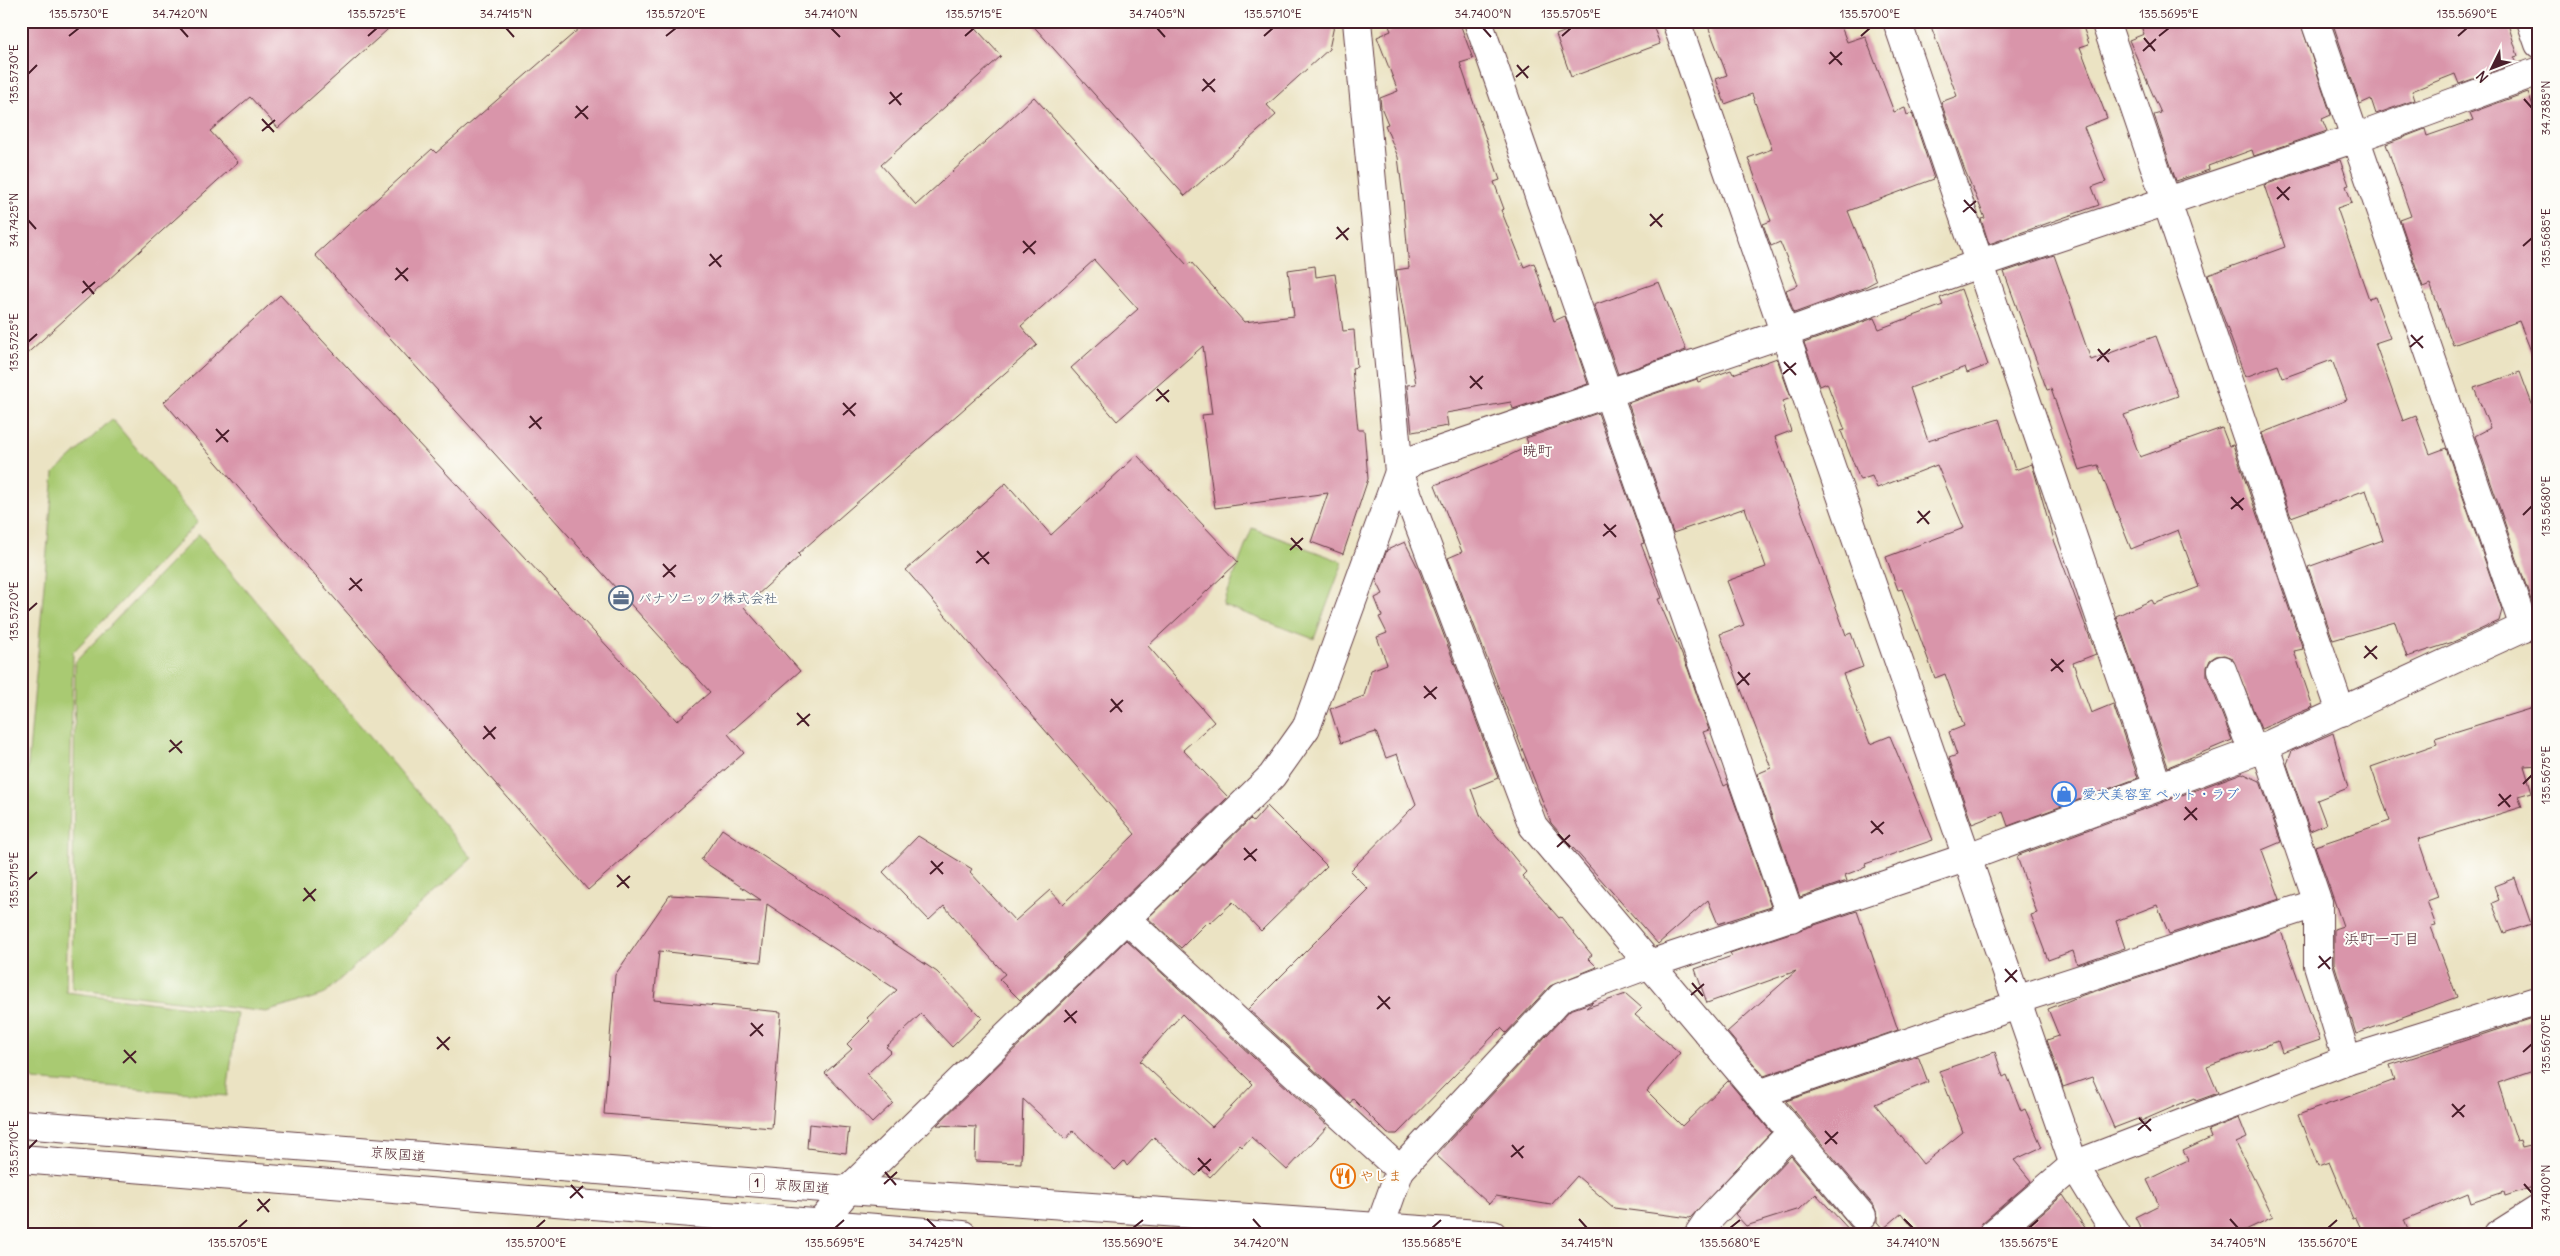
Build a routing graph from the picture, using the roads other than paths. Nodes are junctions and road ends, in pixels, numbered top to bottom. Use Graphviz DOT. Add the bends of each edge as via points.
graph roads {
  1 [pos="1357,21"];
  2 [pos="1478,21"];
  3 [pos="1676,21"];
  4 [pos="1897,21"];
  5 [pos="2105,21"];
  6 [pos="2315,21"];
  7 [pos="2531,21"];
  8 [pos="2539,44"];
  9 [pos="2539,71"];
  10 [pos="2356,138"];
  11 [pos="2166,201"];
  12 [pos="1981,263"];
  13 [pos="1785,333"];
  14 [pos="1608,394"];
  15 [pos="1399,472"];
  16 [pos="2532,625"];
  17 [pos="2222,670"];
  18 [pos="2341,712"];
  19 [pos="2259,749"];
  20 [pos="2158,787"];
  21 [pos="1965,858"];
  22 [pos="2318,903"];
  23 [pos="1791,918"];
  24 [pos="1127,920"];
  25 [pos="1650,964"];
  26 [pos="2539,1000"];
  27 [pos="2017,1002"];
  28 [pos="2347,1060"];
  29 [pos="1759,1094"];
  30 [pos="21,1124"];
  31 [pos="1791,1133"];
  32 [pos="21,1159"];
  33 [pos="2074,1165"];
  34 [pos="1400,1170"];
  35 [pos="848,1190"];
  36 [pos="2539,1209"];
  37 [pos="1862,1216"];
  38 [pos="1380,1226"];
  39 [pos="815,1229"];
  40 [pos="963,1235"];
  41 [pos="1493,1235"];
  42 [pos="1698,1235"];
  43 [pos="1992,1235"];
  44 [pos="2117,1235"];
  45 [pos="2498,1235"];
  1 -- 15 [label="main road"];
  2 -- 14 [label="main road"];
  3 -- 13 [label="main road"];
  4 -- 12 [label="main road"];
  5 -- 11 [label="main road"];
  6 -- 10 [label="main road"];
  7 -- 8 [label="main road"];
  9 -- 10 [label="main road"];
  10 -- 11 [label="main road"];
  10 -- 16 [label="main road"];
  11 -- 12 [label="main road"];
  11 -- 18 [label="main road"];
  12 -- 13 [label="main road"];
  12 -- 20 [label="main road"];
  13 -- 14 [label="main road"];
  13 -- 21 [label="main road"];
  14 -- 15 [label="main road" via="1418,458"];
  14 -- 23 [label="main road"];
  15 -- 24 [label="main road" via="1306,728 1272,776"];
  15 -- 25 [label="main road" via="1533,826"];
  16 -- 18 [label="main road"];
  17 -- 19 [label="main road"];
  18 -- 19 [label="main road"];
  19 -- 20 [label="main road"];
  19 -- 22 [label="main road"];
  20 -- 21 [label="main road"];
  21 -- 23 [label="main road"];
  21 -- 27 [label="main road"];
  22 -- 27 [label="main road"];
  22 -- 28 [label="main road" via="2318,965"];
  23 -- 25 [label="main road"];
  24 -- 34 [label="main road"];
  24 -- 35 [label="main road"];
  25 -- 29 [label="main road"];
  25 -- 34 [label="main road" via="1561,997"];
  26 -- 28 [label="main road"];
  27 -- 29 [label="main road"];
  27 -- 33 [label="main road"];
  28 -- 33 [label="main road"];
  29 -- 31 [label="main road"];
  30 -- 35 [label="main road, 京阪国道 / 1"];
  31 -- 37 [label="main road"];
  31 -- 42 [label="main road" via="1708,1220"];
  32 -- 39 [label="main road"];
  33 -- 43 [label="main road"];
  33 -- 44 [label="main road"];
  34 -- 38 [label="main road"];
  35 -- 38 [label="main road, 京阪国道 / 1"];
  35 -- 39 [label="main road"];
  36 -- 45 [label="main road"];
  38 -- 41 [label="main road, 京阪国道 / 1"];
  39 -- 40 [label="main road"];
}
